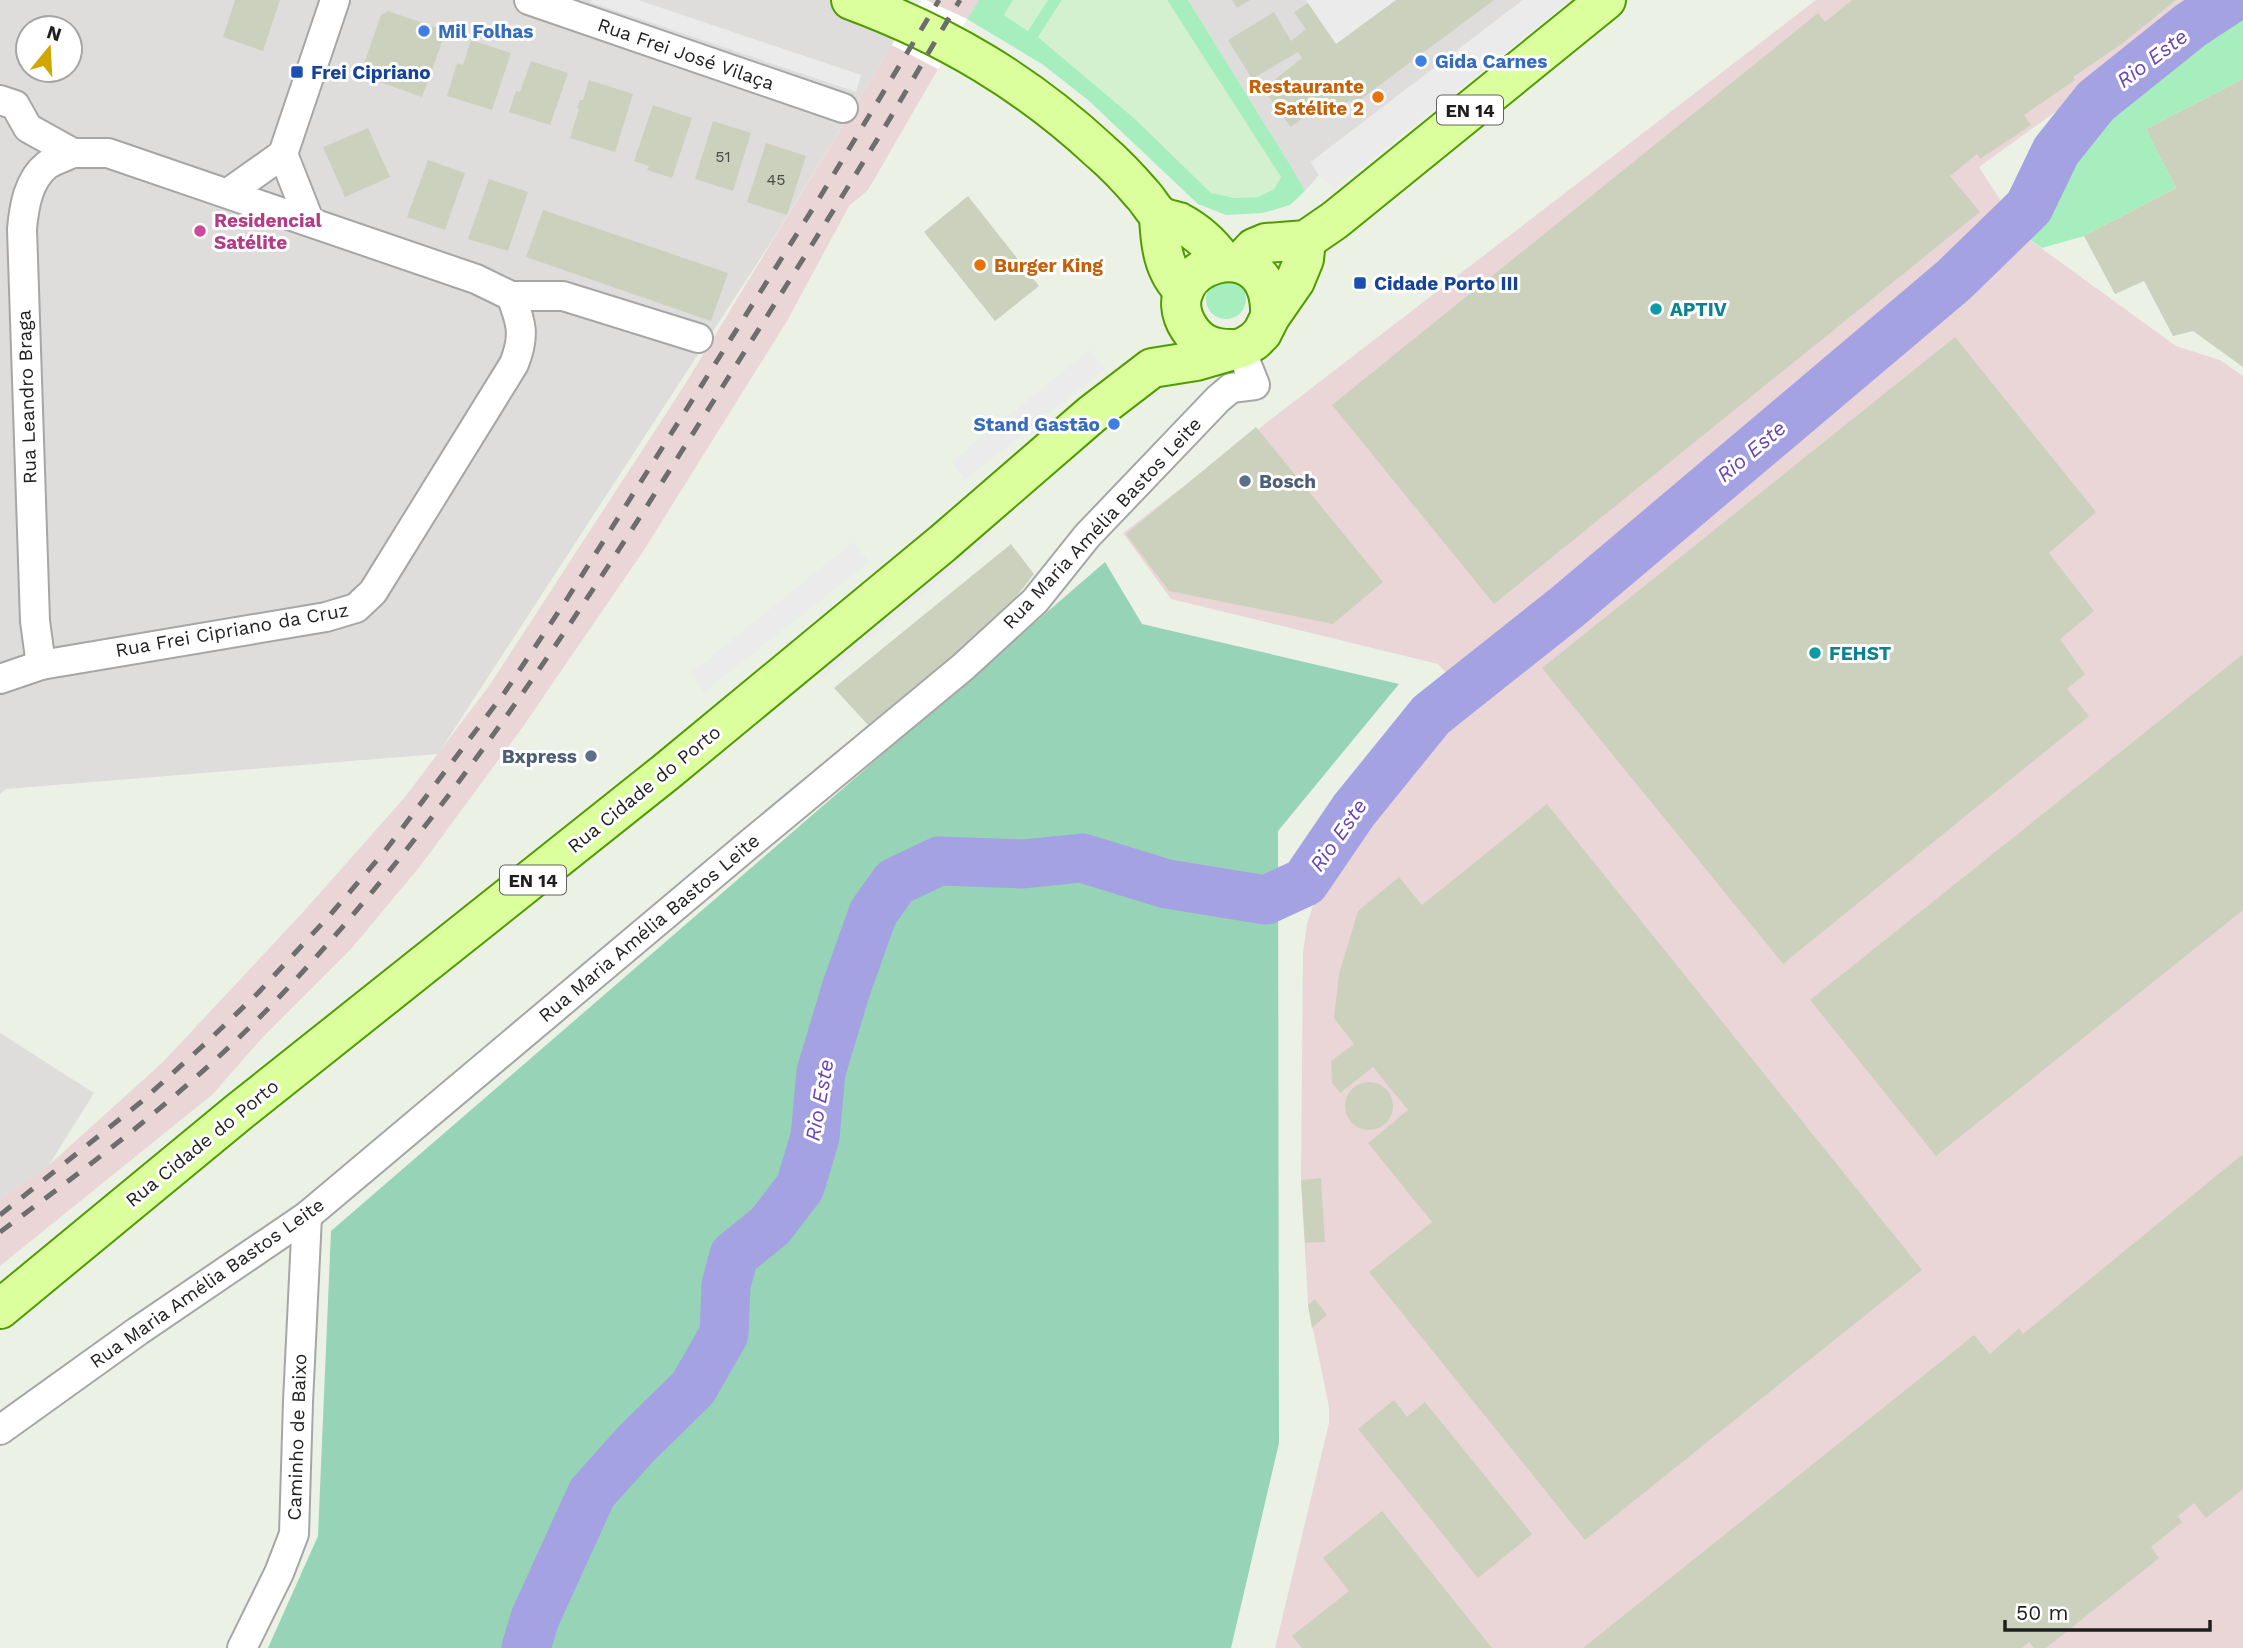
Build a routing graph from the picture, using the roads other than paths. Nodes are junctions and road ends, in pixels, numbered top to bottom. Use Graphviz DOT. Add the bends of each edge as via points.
graph roads {
  1 [pos="335,0"];
  2 [pos="529,0"];
  3 [pos="851,0"];
  4 [pos="1606,0"];
  5 [pos="0,100"];
  6 [pos="843,108"];
  7 [pos="74,153"];
  8 [pos="283,154"];
  9 [pos="228,193"];
  10 [pos="1159,215"];
  11 [pos="309,220"];
  12 [pos="1306,240"];
  13 [pos="1231,262"];
  14 [pos="511,296"];
  15 [pos="1183,301"];
  16 [pos="1270,317"];
  17 [pos="698,338"];
  18 [pos="1237,348"];
  19 [pos="1152,368"];
  20 [pos="41,664"];
  21 [pos="0,679"];
  22 [pos="307,1216"];
  23 [pos="0,1309"];
  24 [pos="0,1430"];
  25 [pos="242,1648"];
  1 -- 8 [label="street"];
  2 -- 6 [label="street, Rua Frei José Vilaça"];
  3 -- 10 [label="main road" via="950,42 1037,98 1102,153"];
  4 -- 12 [label="main road, EN 14"];
  5 -- 7 [label="street" via="15,105 28,128"];
  7 -- 9 [label="street" via="108,153"];
  7 -- 20 [label="street, Rua Leandro Braga" via="47,165 33,183 24,205 22,229 35,621"];
  8 -- 9 [label="street"];
  8 -- 11 [label="street"];
  9 -- 11 [label="street"];
  10 -- 13 [label="main road" via="1198,233"];
  10 -- 15 [label="main road" via="1167,269"];
  11 -- 14 [label="street" via="476,279"];
  12 -- 13 [label="main road" via="1266,243"];
  12 -- 16 [label="main road, Rua Cidade do Porto" via="1294,281"];
  13 -- 15 [label="main road" via="1201,268 1191,278"];
  13 -- 16 [label="main road" via="1255,271 1266,284"];
  14 -- 17 [label="street" via="564,296"];
  14 -- 20 [label="street, Rua Frei Cipriano da Cruz" via="522,322 514,364 366,601 326,617"];
  15 -- 18 [label="main road" via="1193,335 1217,349"];
  15 -- 19 [label="main road" via="1165,327"];
  16 -- 18 [label="main road, Rua Cidade do Porto / EN 14" via="1262,333"];
  18 -- 19 [label="main road, Rua Cidade do Porto / EN 14" via="1196,362"];
  18 -- 22 [label="street, Rua Maria Amélia Bastos Leite" via="1255,385 1231,388 1218,399 1087,536 1035,601 963,667"];
  19 -- 23 [label="main road, Rua Cidade do Porto / EN 14" via="634,798 313,1052"];
  20 -- 21 [label="street, Rua Frei Cipriano da Cruz"];
  22 -- 24 [label="street, Rua Maria Amélia Bastos Leite"];
  22 -- 25 [label="street, Caminho de Baixo" via="294,1534"];
}
